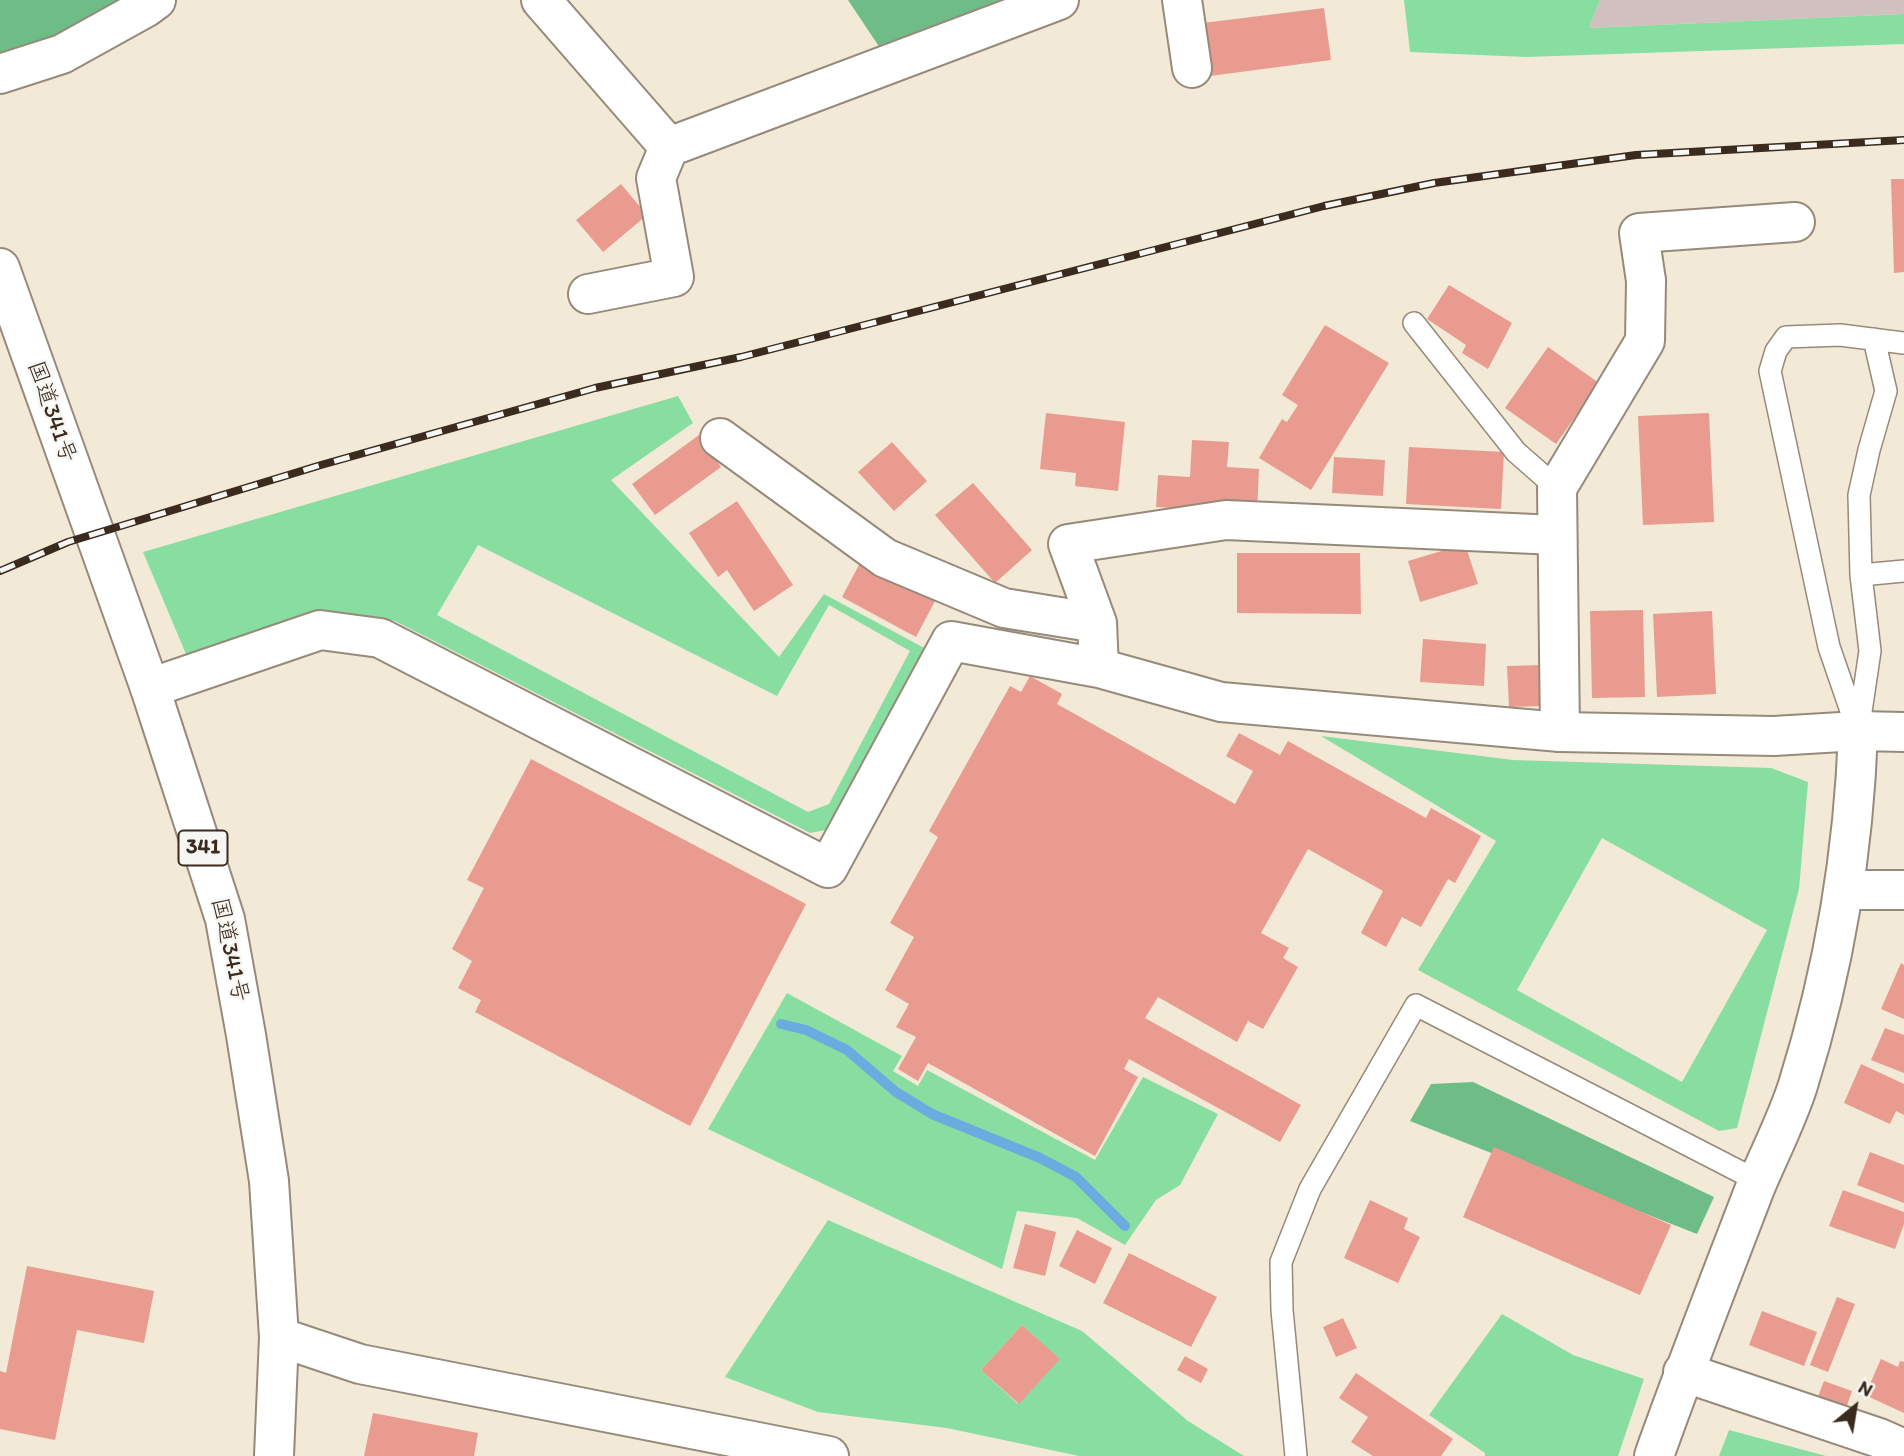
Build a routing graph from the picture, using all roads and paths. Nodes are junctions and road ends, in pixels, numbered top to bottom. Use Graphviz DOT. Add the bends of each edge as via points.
graph roads {
  1 [pos="156,0"];
  2 [pos="541,0"];
  3 [pos="1059,0"];
  4 [pos="1182,0"];
  5 [pos="1014,7"];
  6 [pos="1192,68"];
  7 [pos="0,74"];
  8 [pos="669,147"];
  9 [pos="1795,222"];
  10 [pos="0,268"];
  11 [pos="589,294"];
  12 [pos="1414,323"];
  13 [pos="1874,339"];
  14 [pos="1904,343"];
  15 [pos="720,438"];
  16 [pos="1557,488"];
  17 [pos="1556,535"];
  18 [pos="1904,571"];
  19 [pos="1861,575"];
  20 [pos="1097,623"];
  21 [pos="1099,668"];
  22 [pos="150,688"];
  23 [pos="1858,731"];
  24 [pos="1560,732"];
  25 [pos="1904,732"];
  26 [pos="1845,890"];
  27 [pos="1904,890"];
  28 [pos="1758,1181"];
  29 [pos="279,1337"];
  30 [pos="1684,1373"];
  31 [pos="1904,1449"];
  32 [pos="274,1456"];
  33 [pos="829,1456"];
  34 [pos="1296,1456"];
  35 [pos="1654,1456"];
  1 -- 7 [label="main road" via="62,54"];
  2 -- 8 [label="main road"];
  3 -- 5 [label="main road"];
  4 -- 6 [label="main road"];
  5 -- 8 [label="main road"];
  8 -- 11 [label="main road" via="656,178 674,277"];
  9 -- 16 [label="main road" via="1639,233 1646,281 1645,341"];
  10 -- 22 [label="main road, 国道341号 / 341"];
  12 -- 16 [label="lane" via="1516,452"];
  13 -- 14 [label="lane"];
  13 -- 19 [label="lane" via="1886,391 1859,495"];
  13 -- 23 [label="lane" via="1786,337 1770,371 1829,647"];
  15 -- 20 [label="main road" via="885,558 1004,608"];
  16 -- 17 [label="main road"];
  17 -- 20 [label="main road" via="1226,520 1068,544"];
  17 -- 24 [label="main road"];
  18 -- 19 [label="lane"];
  19 -- 23 [label="lane" via="1870,651"];
  20 -- 21 [label="main road"];
  21 -- 22 [label="main road" via="951,641 828,868 380,638 320,630"];
  21 -- 24 [label="main road" via="1221,702"];
  22 -- 29 [label="main road, 国道341号 / 341" via="225,919 269,1181"];
  23 -- 24 [label="main road" via="1774,736"];
  23 -- 25 [label="main road"];
  23 -- 26 [label="main road" via="1856,800"];
  26 -- 27 [label="main road"];
  26 -- 28 [label="main road" via="1797,1087"];
  28 -- 30 [label="main road"];
  28 -- 34 [label="lane" via="1416,1005 1310,1189 1281,1262"];
  29 -- 32 [label="main road, 国道341号 / 341"];
  29 -- 33 [label="main road" via="360,1364"];
  30 -- 31 [label="main road"];
  30 -- 35 [label="main road"];
}
